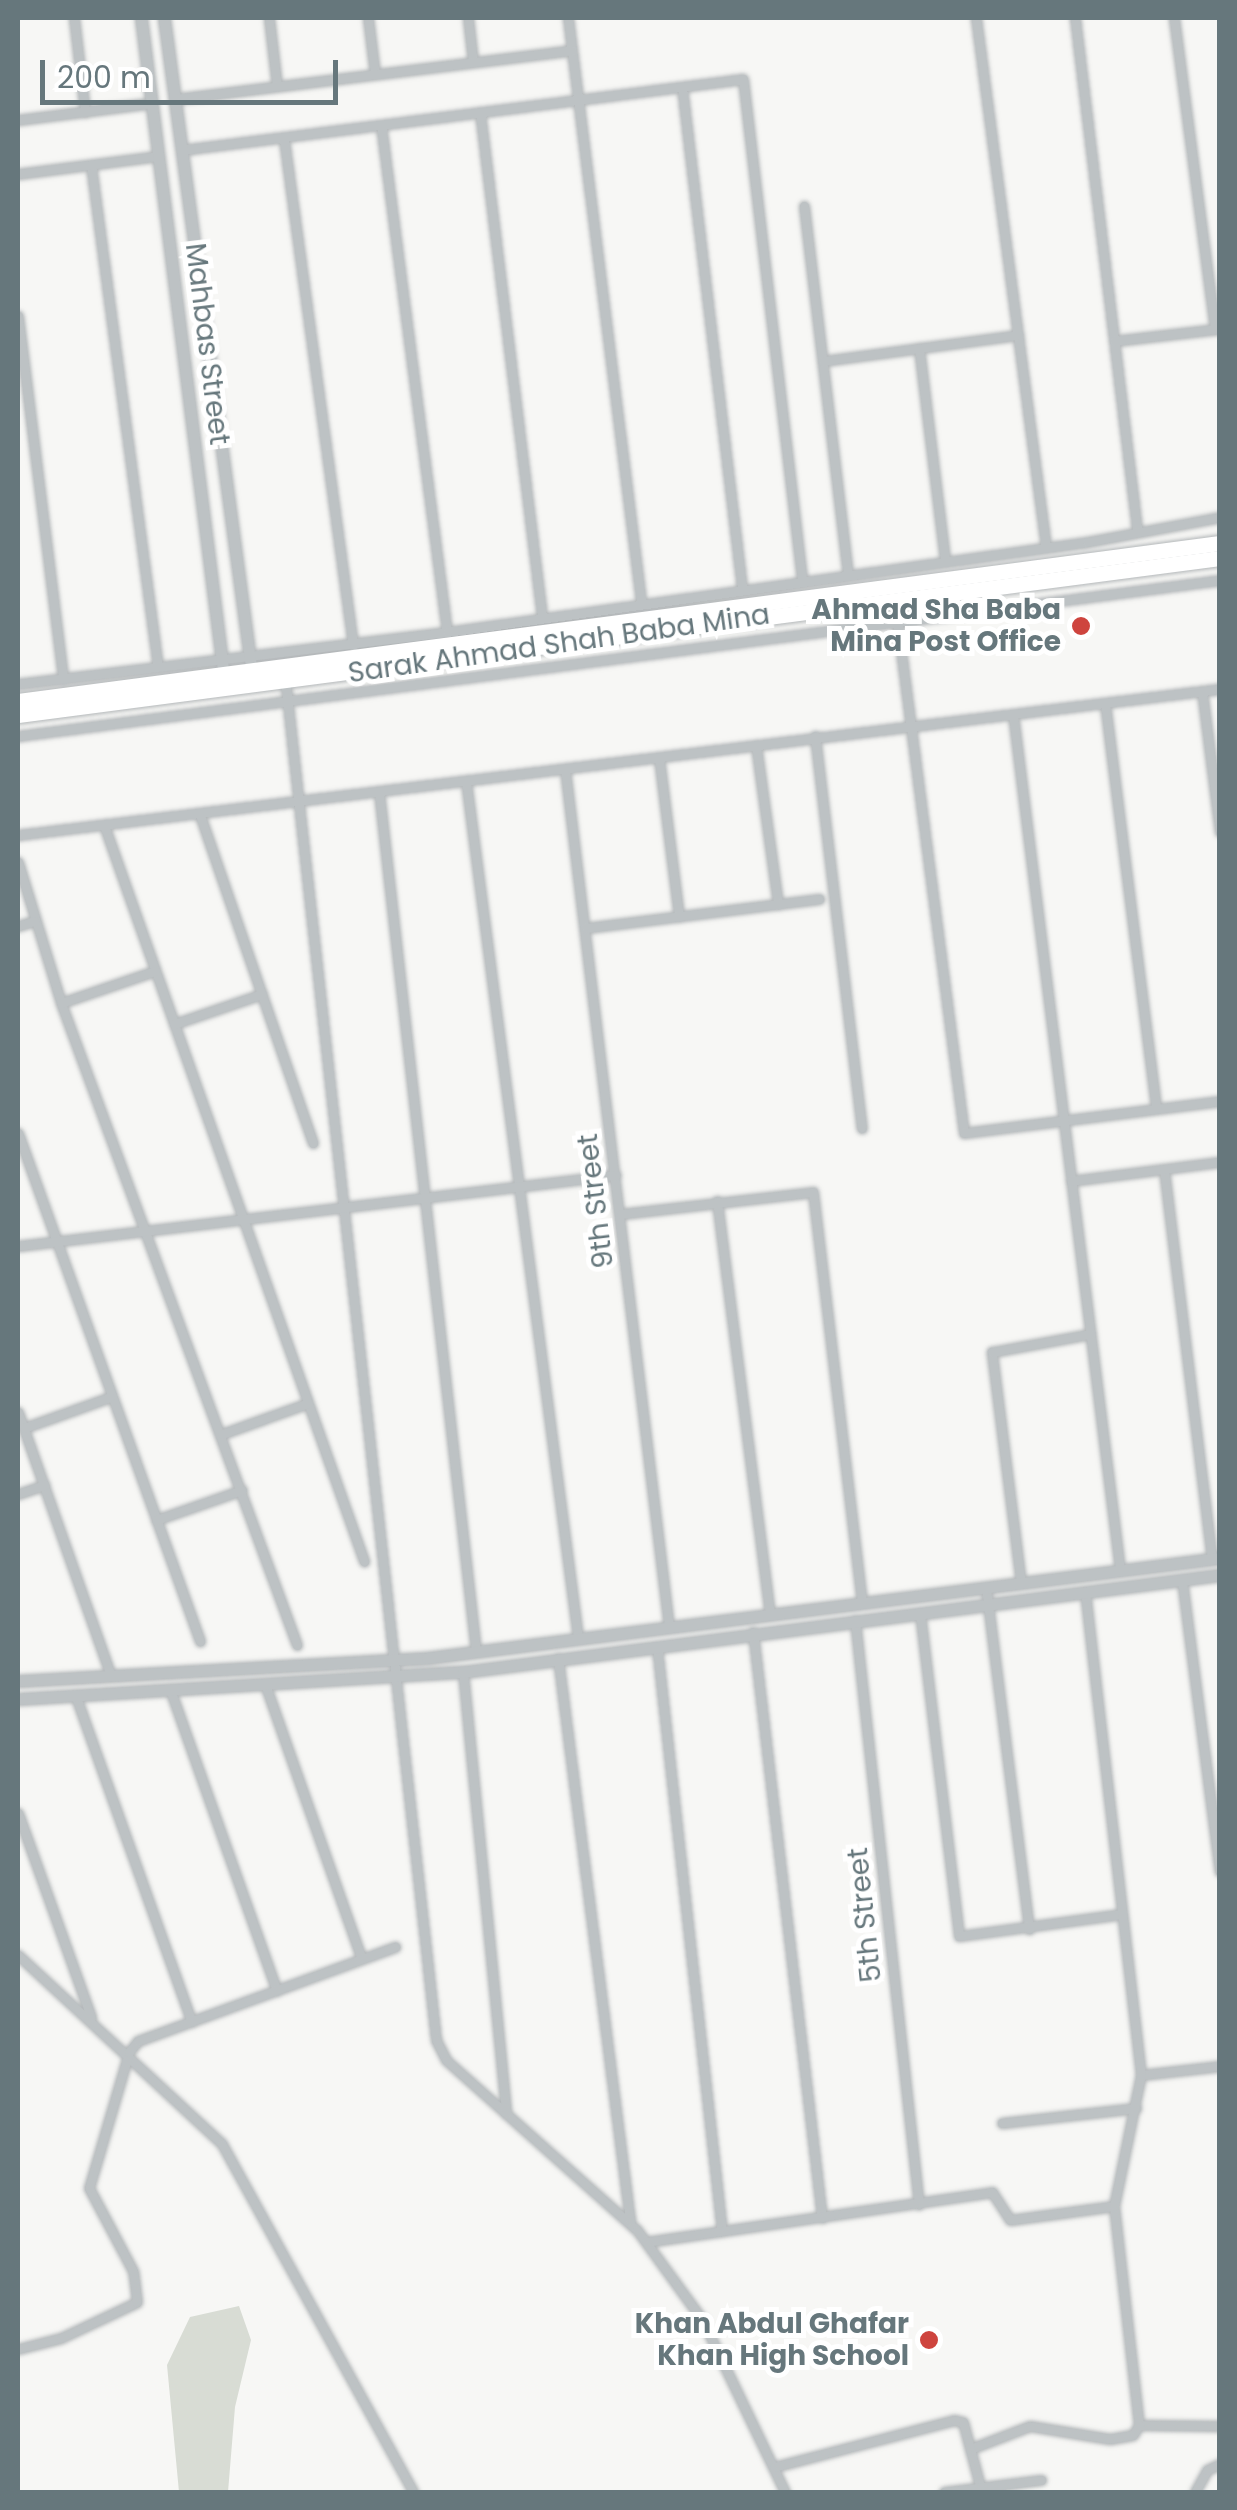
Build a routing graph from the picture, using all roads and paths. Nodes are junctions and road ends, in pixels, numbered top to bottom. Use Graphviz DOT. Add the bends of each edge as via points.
graph roads {
  1 [pos="74,18"];
  2 [pos="142,18"];
  3 [pos="164,18"];
  4 [pos="268,18"];
  5 [pos="368,18"];
  6 [pos="468,18"];
  7 [pos="568,18"];
  8 [pos="976,18"];
  9 [pos="1076,18"];
  10 [pos="1174,18"];
  11 [pos="572,50"];
  12 [pos="473,62"];
  13 [pos="376,74"];
  14 [pos="277,86"];
  15 [pos="682,88"];
  16 [pos="175,98"];
  17 [pos="577,100"];
  18 [pos="152,103"];
  19 [pos="85,112"];
  20 [pos="480,112"];
  21 [pos="18,120"];
  22 [pos="381,125"];
  23 [pos="284,139"];
  24 [pos="182,150"];
  25 [pos="158,156"];
  26 [pos="92,165"];
  27 [pos="18,174"];
  28 [pos="187,190"];
  29 [pos="163,194"];
  30 [pos="804,206"];
  31 [pos="18,316"];
  32 [pos="1218,329"];
  33 [pos="1018,335"];
  34 [pos="1114,341"];
  35 [pos="918,348"];
  36 [pos="823,360"];
  37 [pos="1220,517"];
  38 [pos="1138,528"];
  39 [pos="1220,543"];
  40 [pos="1046,547"];
  41 [pos="1220,558"];
  42 [pos="946,560"];
  43 [pos="848,573"];
  44 [pos="802,580"];
  45 [pos="1220,580"];
  46 [pos="742,588"];
  47 [pos="641,601"];
  48 [pos="542,616"];
  49 [pos="897,620"];
  50 [pos="448,632"];
  51 [pos="353,645"];
  52 [pos="251,666"];
  53 [pos="158,668"];
  54 [pos="223,669"];
  55 [pos="285,677"];
  56 [pos="64,679"];
  57 [pos="18,684"];
  58 [pos="1220,689"];
  59 [pos="1202,691"];
  60 [pos="18,701"];
  61 [pos="287,703"];
  62 [pos="1106,703"];
  63 [pos="18,714"];
  64 [pos="1014,714"];
  65 [pos="912,725"];
  66 [pos="18,736"];
  67 [pos="815,736"];
  68 [pos="756,745"];
  69 [pos="659,758"];
  70 [pos="565,769"];
  71 [pos="466,781"];
  72 [pos="379,792"];
  73 [pos="299,802"];
  74 [pos="200,815"];
  75 [pos="104,826"];
  76 [pos="1220,832"];
  77 [pos="18,834"];
  78 [pos="18,862"];
  79 [pos="819,899"];
  80 [pos="778,904"];
  81 [pos="679,917"];
  82 [pos="34,920"];
  83 [pos="18,926"];
  84 [pos="586,928"];
  85 [pos="156,971"];
  86 [pos="262,994"];
  87 [pos="61,1003"];
  88 [pos="174,1024"];
  89 [pos="1220,1101"];
  90 [pos="1156,1108"];
  91 [pos="1064,1121"];
  92 [pos="862,1128"];
  93 [pos="18,1133"];
  94 [pos="313,1143"];
  95 [pos="1220,1162"];
  96 [pos="1164,1169"];
  97 [pos="616,1175"];
  98 [pos="1071,1180"];
  99 [pos="520,1185"];
  100 [pos="424,1196"];
  101 [pos="717,1201"];
  102 [pos="346,1205"];
  103 [pos="621,1214"];
  104 [pos="240,1218"];
  105 [pos="148,1230"];
  106 [pos="54,1241"];
  107 [pos="18,1246"];
  108 [pos="1090,1334"];
  109 [pos="110,1397"];
  110 [pos="308,1402"];
  111 [pos="18,1412"];
  112 [pos="24,1428"];
  113 [pos="222,1434"];
  114 [pos="44,1485"];
  115 [pos="242,1490"];
  116 [pos="18,1494"];
  117 [pos="156,1520"];
  118 [pos="1216,1558"];
  119 [pos="364,1561"];
  120 [pos="1120,1570"];
  121 [pos="1220,1575"];
  122 [pos="1182,1580"];
  123 [pos="1021,1583"];
  124 [pos="986,1588"];
  125 [pos="1085,1591"];
  126 [pos="862,1603"];
  127 [pos="988,1604"];
  128 [pos="920,1613"];
  129 [pos="770,1614"];
  130 [pos="855,1620"];
  131 [pos="669,1627"];
  132 [pos="753,1632"];
  133 [pos="578,1638"];
  134 [pos="200,1641"];
  135 [pos="297,1646"];
  136 [pos="657,1647"];
  137 [pos="476,1652"];
  138 [pos="558,1658"];
  139 [pos="395,1660"];
  140 [pos="463,1672"];
  141 [pos="111,1676"];
  142 [pos="396,1678"];
  143 [pos="18,1681"];
  144 [pos="266,1687"];
  145 [pos="171,1692"];
  146 [pos="76,1697"];
  147 [pos="18,1699"];
  148 [pos="18,1813"];
  149 [pos="1220,1872"];
  150 [pos="1122,1914"];
  151 [pos="1029,1929"];
  152 [pos="395,1947"];
  153 [pos="18,1955"];
  154 [pos="362,1959"];
  155 [pos="277,1991"];
  156 [pos="92,2020"];
  157 [pos="192,2022"];
  158 [pos="130,2052"];
  159 [pos="1220,2066"];
  160 [pos="1141,2075"];
  161 [pos="1136,2108"];
  162 [pos="506,2114"];
  163 [pos="1002,2123"];
  164 [pos="920,2205"];
  165 [pos="1114,2206"];
  166 [pos="822,2218"];
  167 [pos="630,2220"];
  168 [pos="722,2231"];
  169 [pos="646,2242"];
  170 [pos="18,2349"];
  171 [pos="1139,2424"];
  172 [pos="1220,2426"];
  173 [pos="970,2449"];
  174 [pos="1220,2464"];
  175 [pos="774,2467"];
  176 [pos="1040,2480"];
  177 [pos="980,2486"];
  178 [pos="413,2492"];
  179 [pos="785,2492"];
  180 [pos="944,2492"];
  181 [pos="1195,2492"];
  1 -- 19 [label="street"];
  2 -- 18 [label="street, Mahbas Street"];
  3 -- 16 [label="street, Mahbas Street"];
  4 -- 14 [label="street"];
  5 -- 13 [label="street"];
  6 -- 12 [label="street"];
  7 -- 11 [label="street"];
  8 -- 33 [label="street"];
  9 -- 34 [label="street"];
  10 -- 32 [label="street"];
  11 -- 12 [label="street"];
  11 -- 17 [label="street"];
  12 -- 13 [label="street"];
  13 -- 14 [label="street"];
  14 -- 16 [label="street"];
  15 -- 17 [label="street"];
  15 -- 44 [label="street" via="743,79"];
  15 -- 46 [label="street"];
  16 -- 24 [label="street, Mahbas Street"];
  17 -- 20 [label="street"];
  17 -- 47 [label="street"];
  18 -- 19 [label="street"];
  18 -- 25 [label="street, Mahbas Street"];
  19 -- 21 [label="street"];
  20 -- 22 [label="street"];
  20 -- 48 [label="street"];
  22 -- 23 [label="street"];
  22 -- 50 [label="street"];
  23 -- 24 [label="street"];
  23 -- 51 [label="street"];
  24 -- 28 [label="street, Mahbas Street"];
  25 -- 26 [label="street"];
  25 -- 29 [label="street, Mahbas Street"];
  26 -- 27 [label="street"];
  26 -- 53 [label="street"];
  28 -- 29 [label="street"];
  28 -- 52 [label="street, Mahbas Street"];
  29 -- 54 [label="street, Mahbas Street"];
  30 -- 36 [label="street"];
  31 -- 56 [label="street"];
  32 -- 34 [label="street"];
  33 -- 35 [label="street"];
  33 -- 40 [label="street"];
  34 -- 38 [label="street"];
  35 -- 36 [label="street"];
  35 -- 42 [label="street"];
  36 -- 43 [label="street"];
  37 -- 38 [label="street"];
  38 -- 40 [label="street"];
  39 -- 55 [label="highway" via="734,603"];
  40 -- 42 [label="street"];
  41 -- 55 [label="highway, Sarak Ahmad Shah Baba Mina"];
  42 -- 43 [label="street"];
  43 -- 44 [label="street"];
  44 -- 46 [label="street"];
  45 -- 49 [label="street"];
  46 -- 47 [label="street"];
  47 -- 48 [label="street"];
  48 -- 50 [label="street"];
  49 -- 61 [label="street"];
  49 -- 65 [label="street"];
  50 -- 51 [label="street"];
  51 -- 52 [label="street"];
  52 -- 54 [label="highway"];
  52 -- 55 [label="highway"];
  53 -- 54 [label="street"];
  53 -- 56 [label="street"];
  54 -- 60 [label="highway"];
  55 -- 61 [label="street"];
  55 -- 63 [label="highway, Sarak Ahmad Shah Baba Mina"];
  56 -- 57 [label="street"];
  58 -- 59 [label="street"];
  59 -- 62 [label="street"];
  59 -- 76 [label="street"];
  61 -- 66 [label="street"];
  61 -- 73 [label="street"];
  62 -- 64 [label="street"];
  62 -- 90 [label="street"];
  64 -- 65 [label="street"];
  64 -- 91 [label="street"];
  65 -- 67 [label="street"];
  65 -- 91 [label="street" via="962,1130"];
  67 -- 68 [label="street"];
  67 -- 92 [label="street"];
  68 -- 69 [label="street"];
  68 -- 80 [label="street"];
  69 -- 70 [label="street"];
  69 -- 81 [label="street"];
  70 -- 71 [label="street"];
  70 -- 84 [label="street, 9th Street"];
  71 -- 72 [label="street"];
  71 -- 99 [label="street"];
  72 -- 73 [label="street"];
  72 -- 100 [label="street"];
  73 -- 74 [label="street"];
  73 -- 102 [label="street"];
  74 -- 75 [label="street"];
  74 -- 86 [label="street"];
  75 -- 77 [label="street"];
  75 -- 85 [label="street"];
  78 -- 82 [label="street"];
  79 -- 80 [label="street"];
  80 -- 81 [label="street"];
  81 -- 84 [label="street"];
  82 -- 83 [label="street"];
  82 -- 87 [label="street"];
  84 -- 97 [label="street, 9th Street"];
  85 -- 87 [label="street"];
  85 -- 88 [label="street"];
  86 -- 88 [label="street"];
  86 -- 94 [label="street"];
  87 -- 105 [label="street"];
  88 -- 104 [label="street"];
  89 -- 90 [label="street"];
  90 -- 91 [label="street"];
  91 -- 98 [label="street"];
  93 -- 106 [label="street"];
  95 -- 96 [label="street"];
  96 -- 98 [label="street"];
  96 -- 118 [label="street"];
  97 -- 99 [label="street"];
  97 -- 103 [label="street, 9th Street"];
  98 -- 108 [label="street"];
  99 -- 100 [label="street"];
  99 -- 133 [label="street"];
  100 -- 102 [label="street"];
  100 -- 137 [label="street"];
  101 -- 103 [label="street"];
  101 -- 126 [label="street" via="813,1192"];
  101 -- 129 [label="street"];
  102 -- 104 [label="street"];
  102 -- 139 [label="street"];
  103 -- 131 [label="street, 9th Street"];
  104 -- 105 [label="street"];
  104 -- 110 [label="street"];
  105 -- 106 [label="street"];
  105 -- 113 [label="street"];
  106 -- 107 [label="street"];
  106 -- 109 [label="street"];
  108 -- 120 [label="street"];
  108 -- 123 [label="street" via="992,1352"];
  109 -- 112 [label="street"];
  109 -- 117 [label="street"];
  110 -- 113 [label="street"];
  110 -- 119 [label="street"];
  111 -- 112 [label="street"];
  112 -- 114 [label="street"];
  113 -- 115 [label="street"];
  114 -- 116 [label="street"];
  114 -- 141 [label="street"];
  115 -- 117 [label="street"];
  115 -- 135 [label="street"];
  117 -- 134 [label="street"];
  118 -- 120 [label="street"];
  120 -- 123 [label="street"];
  121 -- 122 [label="street"];
  122 -- 125 [label="street"];
  122 -- 149 [label="street"];
  123 -- 124 [label="street"];
  124 -- 126 [label="street"];
  124 -- 127 [label="street"];
  125 -- 127 [label="street"];
  125 -- 150 [label="street"];
  126 -- 129 [label="street"];
  127 -- 128 [label="street"];
  127 -- 151 [label="street"];
  128 -- 130 [label="street"];
  128 -- 151 [label="street" via="954,1924 959,1936"];
  129 -- 131 [label="street"];
  130 -- 132 [label="street"];
  130 -- 164 [label="street, 5th Street"];
  131 -- 133 [label="street"];
  132 -- 136 [label="street"];
  132 -- 166 [label="street"];
  133 -- 137 [label="street"];
  136 -- 138 [label="street"];
  136 -- 168 [label="street"];
  137 -- 139 [label="street"];
  138 -- 140 [label="street"];
  138 -- 167 [label="street"];
  139 -- 141 [label="street"];
  139 -- 142 [label="street"];
  140 -- 142 [label="street"];
  140 -- 162 [label="street"];
  141 -- 143 [label="street"];
  142 -- 144 [label="street"];
  142 -- 162 [label="street" via="436,2040 446,2060"];
  144 -- 145 [label="street"];
  144 -- 154 [label="street"];
  145 -- 146 [label="street"];
  145 -- 155 [label="street"];
  146 -- 147 [label="street"];
  146 -- 157 [label="street"];
  148 -- 156 [label="street"];
  150 -- 151 [label="street"];
  150 -- 160 [label="street"];
  152 -- 154 [label="street"];
  153 -- 156 [label="street"];
  154 -- 155 [label="street"];
  155 -- 157 [label="street"];
  156 -- 158 [label="street"];
  157 -- 158 [label="street" via="138,2041"];
  158 -- 170 [label="street" via="89,2188 133,2271 137,2302 61,2338"];
  158 -- 178 [label="street" via="222,2144"];
  159 -- 160 [label="street"];
  160 -- 161 [label="street"];
  161 -- 163 [label="street"];
  161 -- 165 [label="street"];
  162 -- 167 [label="street"];
  164 -- 165 [label="street" via="992,2192 1010,2220"];
  164 -- 166 [label="street"];
  165 -- 171 [label="street"];
  166 -- 168 [label="street"];
  167 -- 169 [label="street"];
  168 -- 169 [label="street"];
  169 -- 175 [label="street" via="703,2321"];
  171 -- 172 [label="street"];
  171 -- 173 [label="street" via="1134,2435 1110,2439 1030,2426"];
  173 -- 175 [label="street" via="963,2422 954,2420"];
  173 -- 177 [label="street"];
  174 -- 181 [label="street" via="1206,2470"];
  175 -- 179 [label="street"];
  176 -- 177 [label="street"];
  177 -- 180 [label="street"];
}
